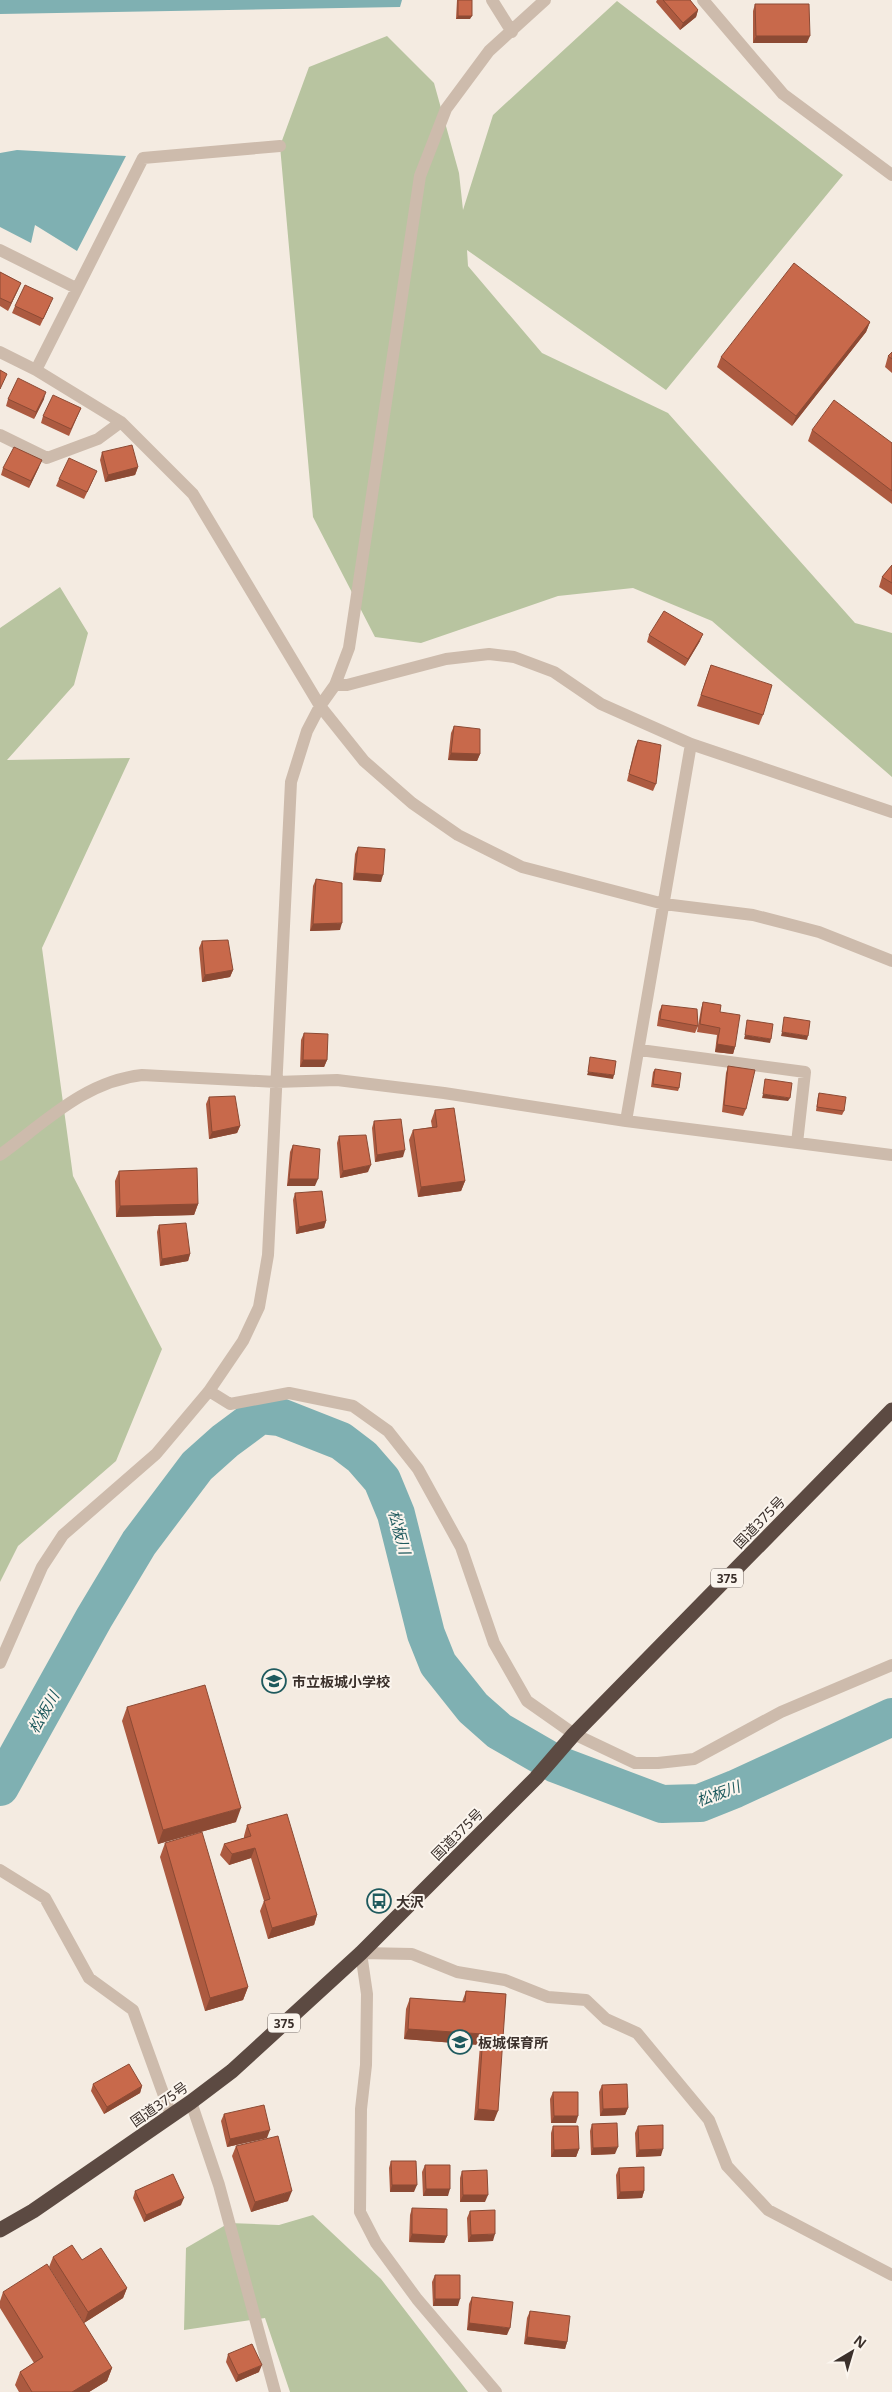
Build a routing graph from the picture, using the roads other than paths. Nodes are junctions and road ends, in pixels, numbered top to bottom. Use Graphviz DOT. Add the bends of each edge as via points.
graph roads {
  1 [pos="492,0"];
  2 [pos="545,0"];
  3 [pos="703,0"];
  4 [pos="512,32"];
  5 [pos="280,146"];
  6 [pos="892,176"];
  7 [pos="0,250"];
  8 [pos="76,288"];
  9 [pos="0,352"];
  10 [pos="36,370"];
  11 [pos="121,422"];
  12 [pos="0,434"];
  13 [pos="335,685"];
  14 [pos="320,706"];
  15 [pos="691,744"];
  16 [pos="892,812"];
  17 [pos="664,904"];
  18 [pos="892,962"];
  19 [pos="640,1050"];
  20 [pos="276,1082"];
  21 [pos="626,1121"];
  22 [pos="798,1143"];
  23 [pos="0,1155"];
  24 [pos="892,1155"];
  25 [pos="209,1391"];
  26 [pos="892,1410"];
  27 [pos="0,1663"];
  28 [pos="892,1665"];
  29 [pos="574,1734"];
  30 [pos="0,1870"];
  31 [pos="361,1953"];
  32 [pos="191,2102"];
  33 [pos="171,2115"];
  34 [pos="0,2230"];
  35 [pos="892,2275"];
  36 [pos="274,2392"];
  37 [pos="496,2392"];
  1 -- 4 [label="street"];
  2 -- 4 [label="street"];
  3 -- 6 [label="street" via="783,94"];
  4 -- 13 [label="street" via="489,51 446,109 420,176 351,639"];
  5 -- 8 [label="street" via="143,158"];
  7 -- 8 [label="street"];
  8 -- 10 [label="street"];
  9 -- 10 [label="street"];
  10 -- 11 [label="street"];
  11 -- 12 [label="street" via="98,439 47,458"];
  11 -- 14 [label="street" via="193,494"];
  13 -- 14 [label="street"];
  13 -- 15 [label="street" via="347,685 446,660 489,654 514,657 554,672 601,704"];
  14 -- 17 [label="street" via="364,761 412,803 458,834 522,867"];
  14 -- 20 [label="street" via="307,731 291,782"];
  15 -- 16 [label="street"];
  15 -- 17 [label="street"];
  17 -- 18 [label="street" via="753,915 819,932"];
  17 -- 19 [label="street"];
  19 -- 21 [label="street"];
  19 -- 22 [label="street" via="804,1072"];
  20 -- 21 [label="street" via="337,1080"];
  20 -- 23 [label="street" via="142,1076 120,1078 94,1087"];
  20 -- 25 [label="street" via="268,1255 259,1307 244,1341"];
  21 -- 22 [label="street"];
  22 -- 24 [label="street"];
  25 -- 27 [label="street" via="156,1454 63,1535 42,1567"];
  25 -- 29 [label="street" via="230,1404 289,1393 353,1406 388,1431 418,1469 461,1547 494,1643 527,1701"];
  26 -- 29 [label="highway, 国道375号 / 375"];
  28 -- 29 [label="street" via="781,1712 694,1759 636,1763"];
  29 -- 31 [label="highway, 国道375号 / 375" via="536,1778"];
  30 -- 33 [label="street" via="45,1898 89,1978 133,2010"];
  31 -- 32 [label="highway, 国道375号 / 375" via="232,2071"];
  31 -- 35 [label="street" via="412,1954 457,1972 505,1980 548,1997 586,2000 606,2019 637,2033 709,2120 727,2166 768,2210"];
  31 -- 37 [label="street" via="367,1994 360,2212 376,2243 417,2299"];
  32 -- 33 [label="highway, 国道375号 / 375"];
  32 -- 36 [label="street" via="219,2185"];
  33 -- 34 [label="highway, 国道375号 / 375" via="33,2211"];
}
